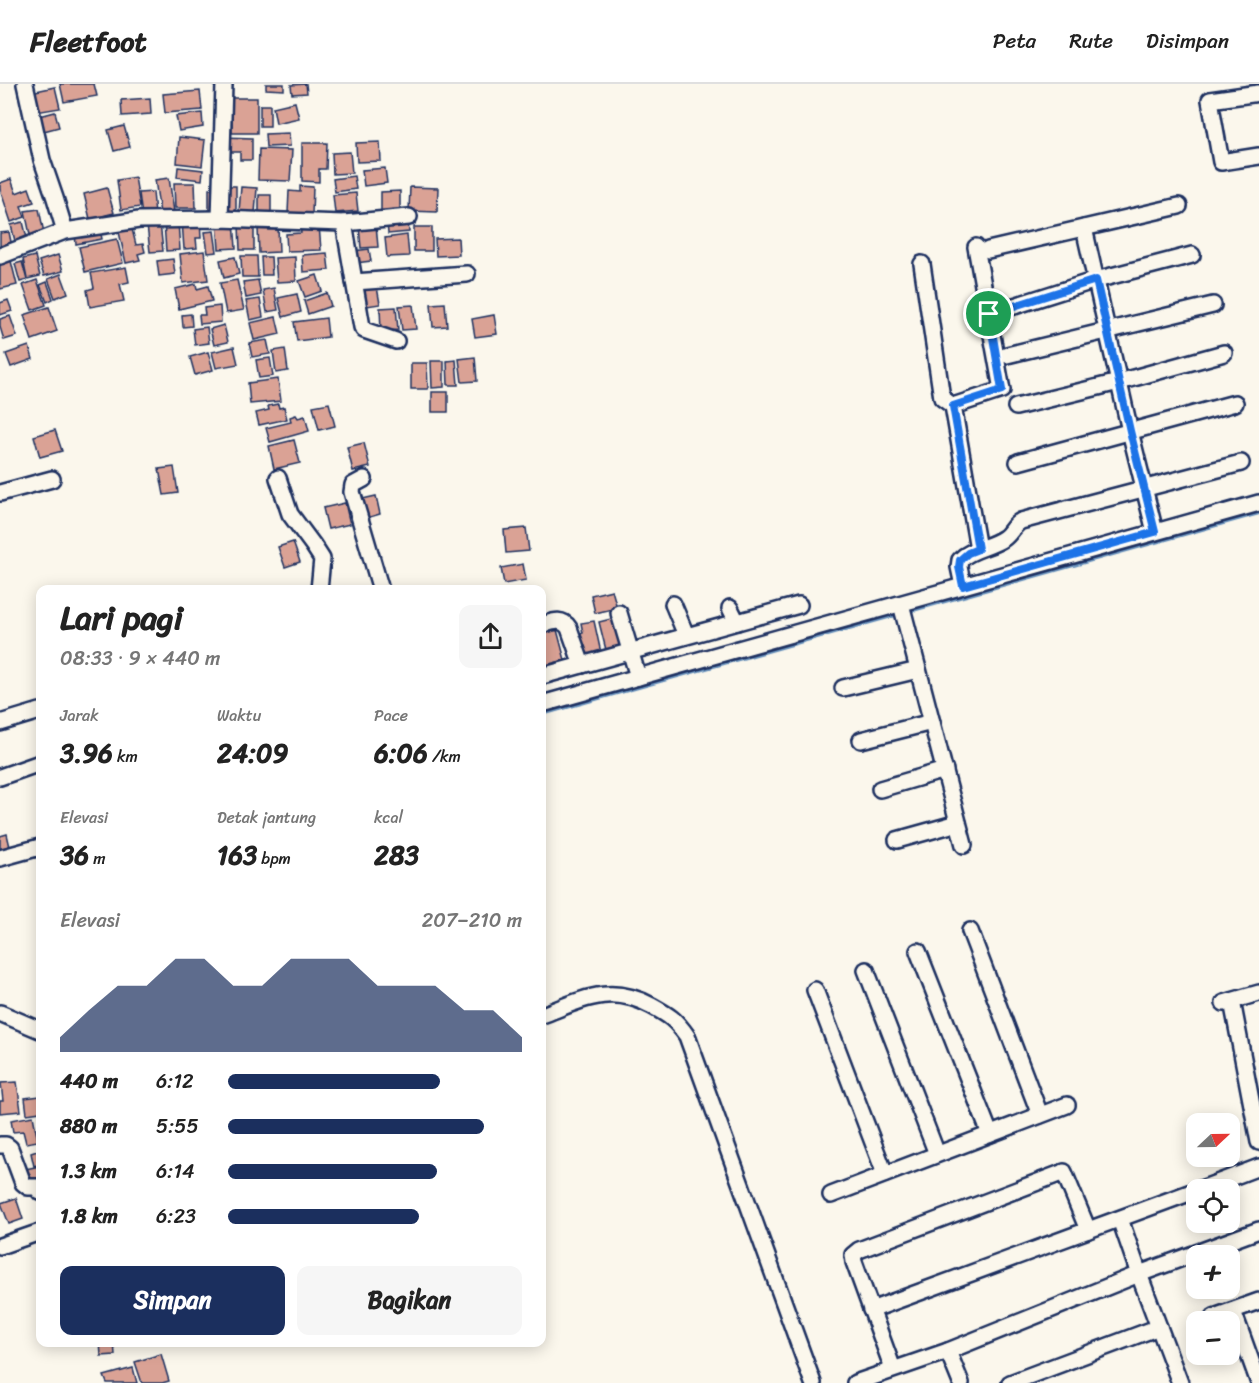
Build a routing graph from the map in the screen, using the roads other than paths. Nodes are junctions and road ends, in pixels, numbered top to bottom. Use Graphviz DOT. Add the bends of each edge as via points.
graph roads {
  1 [pos="25,84"];
  2 [pos="224,84"];
  3 [pos="1259,93"];
  4 [pos="1259,156"];
  5 [pos="1179,206"];
  6 [pos="409,217"];
  7 [pos="220,219"];
  8 [pos="344,223"];
  9 [pos="1084,228"];
  10 [pos="64,231"];
  11 [pos="0,255"];
  12 [pos="1192,255"];
  13 [pos="922,264"];
  14 [pos="467,274"];
  15 [pos="1096,280"];
  16 [pos="354,282"];
  17 [pos="1213,305"];
  18 [pos="989,314"];
  19 [pos="1108,331"];
  20 [pos="396,341"];
  21 [pos="1224,353"];
  22 [pos="1007,354"];
  23 [pos="1119,382"];
  24 [pos="1235,403"];
  25 [pos="953,406"];
  26 [pos="1016,407"];
  27 [pos="1130,431"];
  28 [pos="1018,462"];
  29 [pos="1241,463"];
  30 [pos="278,478"];
  31 [pos="52,479"];
  32 [pos="364,479"];
  33 [pos="1144,489"];
  34 [pos="0,493"];
  35 [pos="1259,503"];
  36 [pos="1155,532"];
  37 [pos="978,549"];
  38 [pos="319,585"];
  39 [pos="380,585"];
  40 [pos="963,586"];
  41 [pos="673,604"];
  42 [pos="799,605"];
  43 [pos="730,608"];
  44 [pos="902,610"];
  45 [pos="619,613"];
  46 [pos="737,622"];
  47 [pos="546,623"];
  48 [pos="686,635"];
  49 [pos="631,651"];
  50 [pos="582,665"];
  51 [pos="918,670"];
  52 [pos="546,675"];
  53 [pos="638,677"];
  54 [pos="843,688"];
  55 [pos="546,703"];
  56 [pos="36,712"];
  57 [pos="932,722"];
  58 [pos="0,723"];
  59 [pos="861,740"];
  60 [pos="36,764"];
  61 [pos="945,770"];
  62 [pos="0,777"];
  63 [pos="880,789"];
  64 [pos="958,823"];
  65 [pos="897,840"];
  66 [pos="964,845"];
  67 [pos="36,848"];
  68 [pos="0,858"];
  69 [pos="970,931"];
  70 [pos="918,951"];
  71 [pos="867,970"];
  72 [pos="815,990"];
  73 [pos="1259,993"];
  74 [pos="546,1013"];
  75 [pos="0,1014"];
  76 [pos="36,1028"];
  77 [pos="1067,1105"];
  78 [pos="1040,1115"];
  79 [pos="990,1134"];
  80 [pos="1259,1142"];
  81 [pos="0,1145"];
  82 [pos="937,1154"];
  83 [pos="1259,1167"];
  84 [pos="885,1174"];
  85 [pos="1227,1179"];
  86 [pos="36,1187"];
  87 [pos="1186,1194"];
  88 [pos="831,1195"];
  89 [pos="1120,1219"];
  90 [pos="1088,1230"];
  91 [pos="1259,1230"];
  92 [pos="36,1233"];
  93 [pos="0,1246"];
  94 [pos="1138,1274"];
  95 [pos="1259,1301"];
  96 [pos="872,1310"];
  97 [pos="1233,1311"];
  98 [pos="1159,1327"];
  99 [pos="1240,1329"];
  100 [pos="948,1351"];
  101 [pos="893,1369"];
  102 [pos="1258,1376"];
  103 [pos="813,1383"];
  104 [pos="855,1383"];
  105 [pos="961,1383"];
  106 [pos="1010,1383"];
  107 [pos="1180,1383"];
  1 -- 10 [label="street" via="42,160"];
  2 -- 7 [label="street"];
  3 -- 4 [label="street" via="1210,100 1221,162"];
  5 -- 9 [label="street"];
  6 -- 8 [label="street"];
  7 -- 8 [label="street"];
  7 -- 10 [label="street" via="139,220"];
  8 -- 16 [label="street"];
  9 -- 15 [label="street"];
  9 -- 18 [label="street" via="982,249"];
  10 -- 11 [label="street"];
  12 -- 15 [label="street"];
  13 -- 25 [label="street" via="942,398"];
  14 -- 16 [label="street"];
  15 -- 18 [label="street"];
  15 -- 19 [label="street"];
  16 -- 20 [label="street" via="363,329"];
  17 -- 19 [label="street"];
  18 -- 25 [label="street" via="1002,390"];
  19 -- 22 [label="street"];
  19 -- 23 [label="street"];
  21 -- 23 [label="street"];
  23 -- 26 [label="street"];
  23 -- 27 [label="street"];
  24 -- 27 [label="street"];
  25 -- 37 [label="street"];
  27 -- 28 [label="street"];
  27 -- 33 [label="street"];
  29 -- 33 [label="street"];
  30 -- 38 [label="street" via="290,514 322,559"];
  31 -- 34 [label="street"];
  32 -- 39 [label="street" via="353,485 352,492"];
  33 -- 36 [label="street"];
  33 -- 37 [label="street" via="1021,521 1006,537"];
  35 -- 36 [label="street"];
  36 -- 40 [label="street"];
  37 -- 40 [label="street" via="960,560"];
  40 -- 44 [label="street"];
  41 -- 48 [label="street"];
  42 -- 46 [label="street"];
  43 -- 46 [label="street"];
  44 -- 51 [label="street"];
  44 -- 53 [label="street"];
  45 -- 49 [label="street"];
  46 -- 48 [label="street"];
  47 -- 50 [label="street" via="566,624"];
  48 -- 49 [label="street"];
  49 -- 50 [label="street"];
  49 -- 53 [label="street"];
  50 -- 52 [label="street"];
  51 -- 54 [label="street"];
  51 -- 57 [label="street"];
  53 -- 55 [label="street"];
  56 -- 58 [label="street"];
  57 -- 59 [label="street"];
  57 -- 61 [label="street"];
  60 -- 62 [label="street"];
  61 -- 63 [label="street"];
  61 -- 64 [label="street"];
  64 -- 65 [label="street"];
  64 -- 66 [label="street"];
  67 -- 68 [label="street"];
  69 -- 78 [label="street"];
  70 -- 79 [label="street"];
  71 -- 82 [label="street"];
  72 -- 84 [label="street"];
  73 -- 80 [label="street" via="1228,1002"];
  74 -- 103 [label="street" via="592,996 609,994 645,1002 677,1021 687,1036"];
  75 -- 76 [label="street"];
  77 -- 78 [label="street"];
  78 -- 79 [label="street"];
  79 -- 82 [label="street"];
  81 -- 86 [label="street" via="10,1148 23,1183"];
  82 -- 84 [label="street"];
  83 -- 85 [label="street"];
  84 -- 88 [label="street"];
  87 -- 89 [label="street"];
  89 -- 90 [label="street"];
  89 -- 94 [label="street"];
  90 -- 96 [label="street"];
  90 -- 96 [label="street" via="1064,1172 859,1250 853,1255 854,1262"];
  91 -- 94 [label="street"];
  92 -- 93 [label="street"];
  94 -- 98 [label="street"];
  94 -- 100 [label="street"];
  95 -- 97 [label="street"];
  96 -- 101 [label="street"];
  98 -- 106 [label="street"];
  98 -- 107 [label="street"];
  99 -- 102 [label="street"];
  100 -- 101 [label="street"];
  100 -- 105 [label="street"];
  101 -- 104 [label="street"];
}
